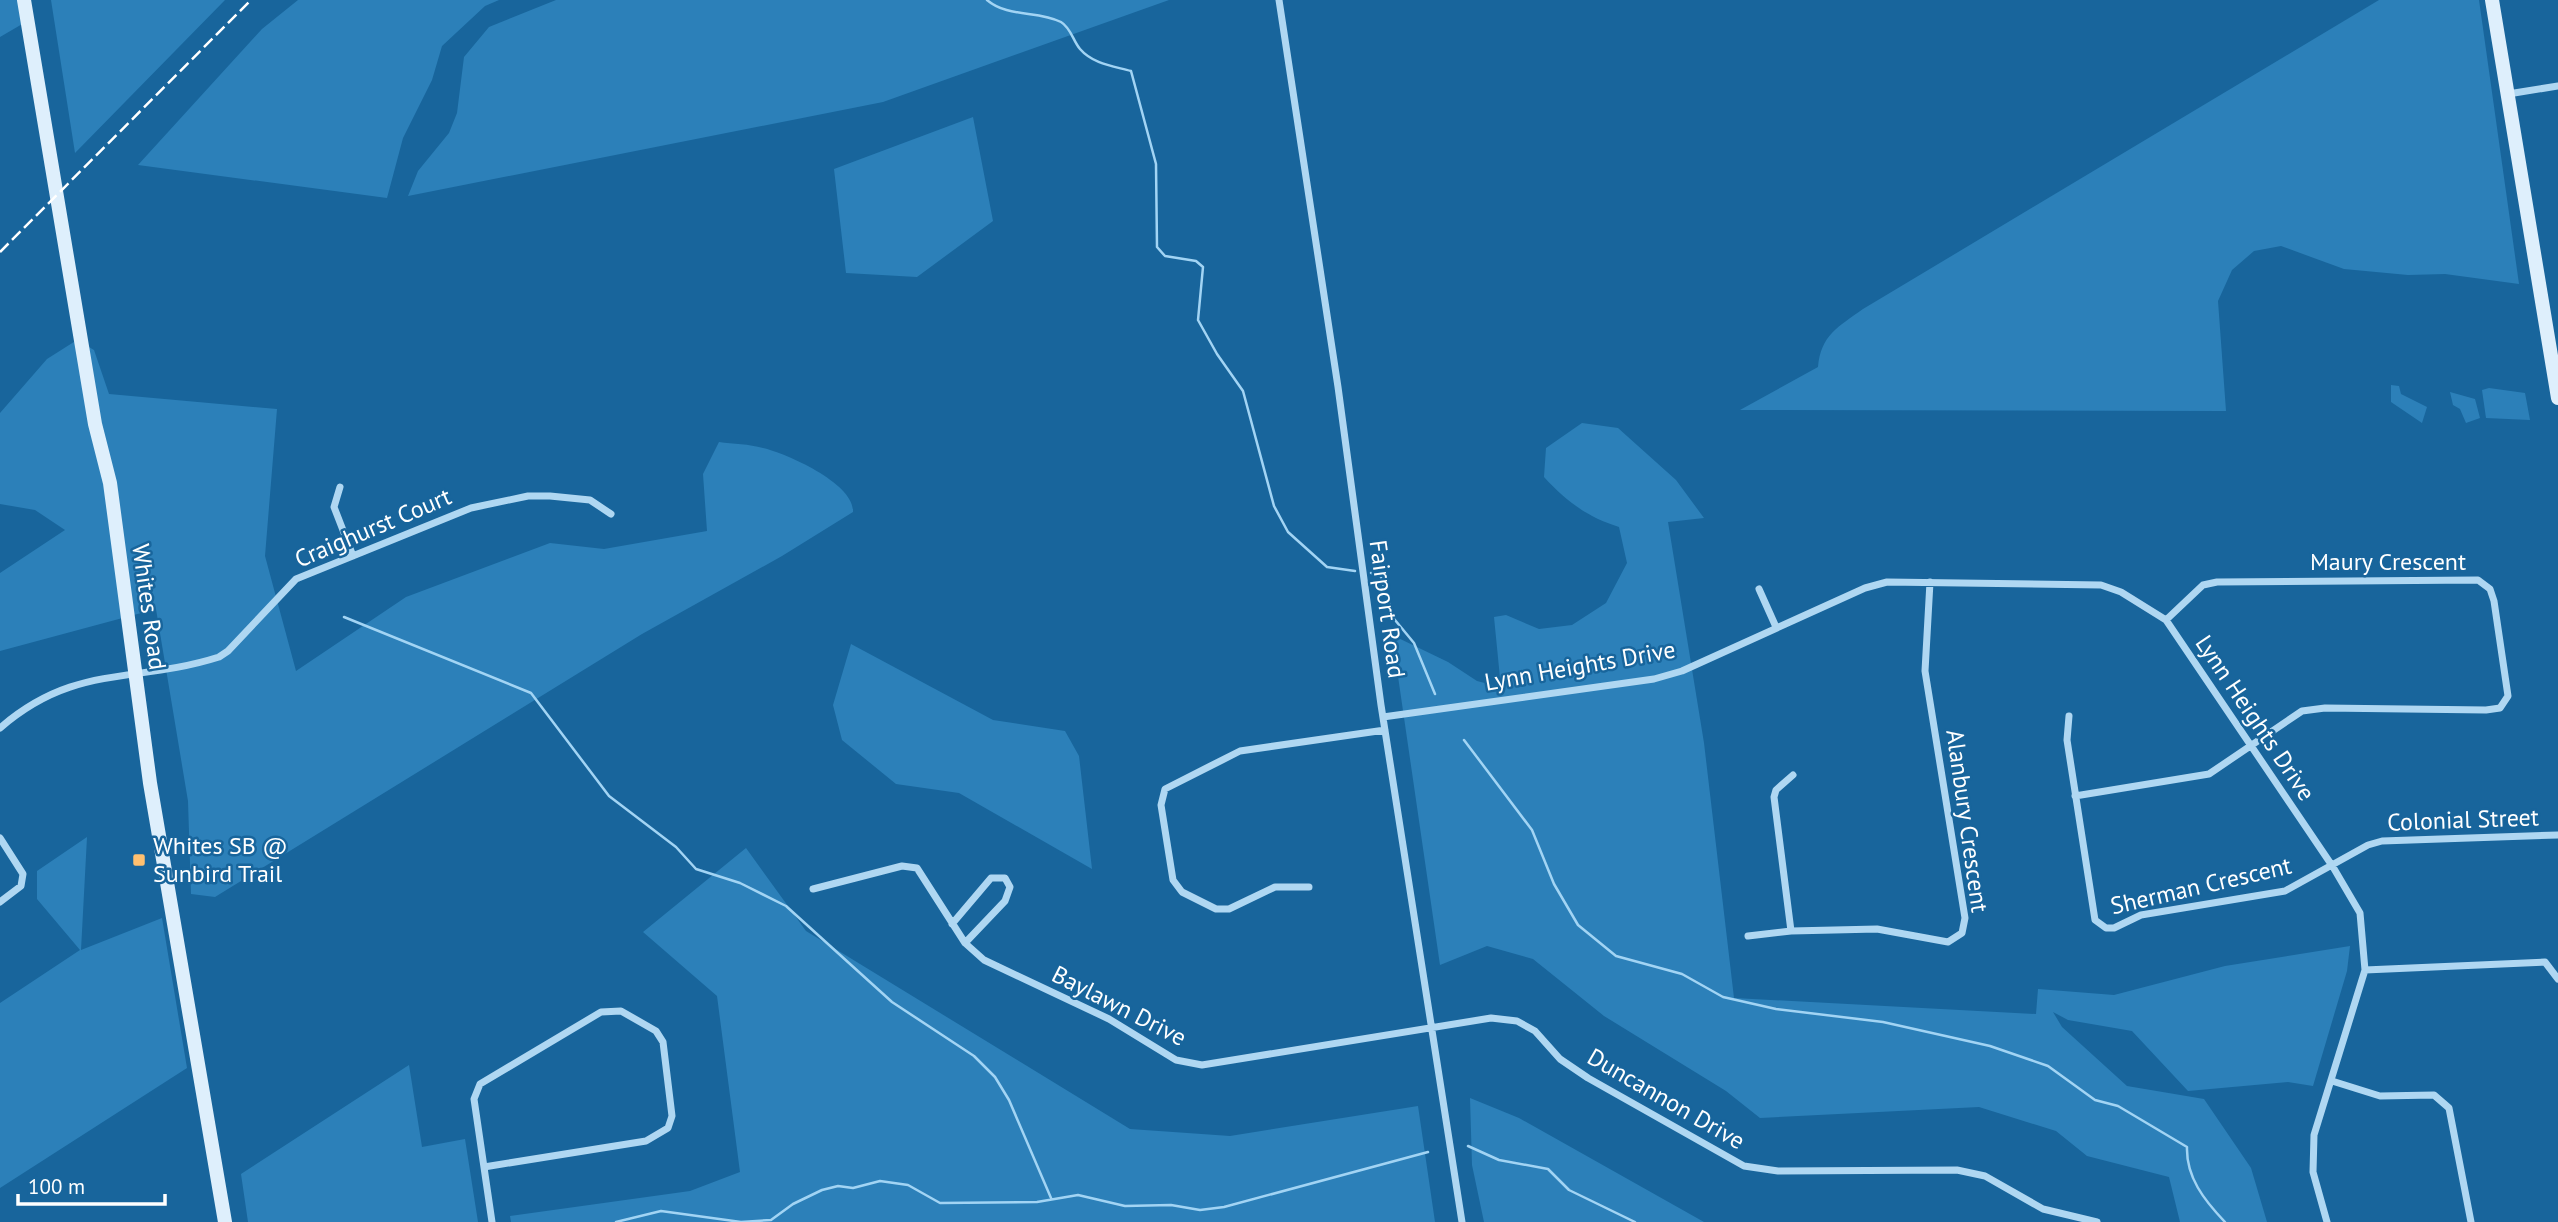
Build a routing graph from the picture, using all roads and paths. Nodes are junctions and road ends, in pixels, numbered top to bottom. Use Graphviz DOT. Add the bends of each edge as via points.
graph roads {
  1 [pos="24,0"];
  2 [pos="1279,0"];
  3 [pos="2491,0"];
  4 [pos="2558,86"];
  5 [pos="2507,94"];
  6 [pos="2558,398"];
  7 [pos="340,487"];
  8 [pos="611,514"];
  9 [pos="353,556"];
  10 [pos="1930,582"];
  11 [pos="1759,589"];
  12 [pos="2166,620"];
  13 [pos="1776,628"];
  14 [pos="135,673"];
  15 [pos="2069,716"];
  16 [pos="1383,717"];
  17 [pos="0,728"];
  18 [pos="1385,730"];
  19 [pos="2252,746"];
  20 [pos="1793,775"];
  21 [pos="2074,796"];
  22 [pos="2558,835"];
  23 [pos="0,838"];
  24 [pos="2333,867"];
  25 [pos="1309,887"];
  26 [pos="813,889"];
  27 [pos="0,902"];
  28 [pos="952,924"];
  29 [pos="1791,931"];
  30 [pos="1748,936"];
  31 [pos="965,943"];
  32 [pos="2365,970"];
  33 [pos="2558,979"];
  34 [pos="1432,1028"];
  35 [pos="2332,1081"];
  36 [pos="484,1167"];
  37 [pos="225,1222"];
  38 [pos="492,1222"];
  39 [pos="1462,1222"];
  40 [pos="2097,1222"];
  41 [pos="2327,1222"];
  42 [pos="2471,1222"];
  1 -- 14 [label="main road, Whites Road" via="95,424 110,483"];
  2 -- 16 [label="street, Fairport Road"];
  3 -- 5 [label="main road"];
  4 -- 5 [label="street"];
  5 -- 6 [label="main road"];
  7 -- 9 [label="street" via="334,508"];
  8 -- 9 [label="street, Craighurst Court" via="590,500 550,496 495,502"];
  9 -- 14 [label="street, Craighurst Court" via="290,584 219,657"];
  10 -- 12 [label="street, Lynn Heights Drive" via="2101,585"];
  10 -- 13 [label="street, Lynn Heights Drive" via="1886,582 1865,588"];
  10 -- 29 [label="street, Alanbury Crescent" via="1925,671 1965,918 1962,933 1948,942 1877,929"];
  11 -- 13 [label="street"];
  12 -- 19 [label="street, Lynn Heights Drive"];
  12 -- 19 [label="street, Maury Crescent" via="2203,585 2217,582 2478,580 2490,589 2508,696 2500,708 2302,711"];
  13 -- 16 [label="street, Lynn Heights Drive" via="1682,671 1654,678"];
  14 -- 17 [label="street, Craighurst Court" via="59,689 22,709"];
  14 -- 37 [label="main road, Whites Road"];
  15 -- 21 [label="street"];
  16 -- 18 [label="street, Fairport Road"];
  18 -- 25 [label="street" via="1240,751 1165,789 1161,805 1172,880 1182,892 1216,909 1229,909 1275,887"];
  18 -- 34 [label="street, Fairport Road"];
  19 -- 21 [label="street" via="2209,774"];
  19 -- 24 [label="street, Lynn Heights Drive"];
  20 -- 29 [label="street" via="1774,797"];
  21 -- 24 [label="street, Sherman Crescent" via="2095,920 2106,928 2141,915 2286,891"];
  22 -- 24 [label="street, Colonial Street" via="2382,841"];
  23 -- 27 [label="street" via="23,874 20,887"];
  24 -- 32 [label="street, Lynn Heights Drive" via="2360,913"];
  26 -- 28 [label="street, Baylawn Drive" via="902,866 917,868"];
  28 -- 31 [label="street, Baylawn Drive"];
  28 -- 31 [label="street" via="991,878 1004,878 1010,887 1005,901"];
  29 -- 30 [label="street, Alanbury Crescent"];
  31 -- 34 [label="street, Baylawn Drive" via="984,960 1109,1019 1176,1060 1202,1065"];
  32 -- 33 [label="street" via="2545,962"];
  32 -- 35 [label="street, Lynn Heights Drive"];
  34 -- 39 [label="street, Fairport Road"];
  34 -- 40 [label="street, Duncannon Drive" via="1492,1018 1517,1021 1588,1078 1744,1166 1778,1171 1957,1170 1985,1176 2043,1209"];
  35 -- 41 [label="street, Lynn Heights Drive" via="2315,1135 2313,1171"];
  35 -- 42 [label="street" via="2380,1096 2434,1095 2449,1108"];
  36 -- 36 [label="street" via="660,1135 673,1116 663,1042 656,1031 621,1011 601,1013 480,1084 474,1099"];
  36 -- 38 [label="street"];
}
